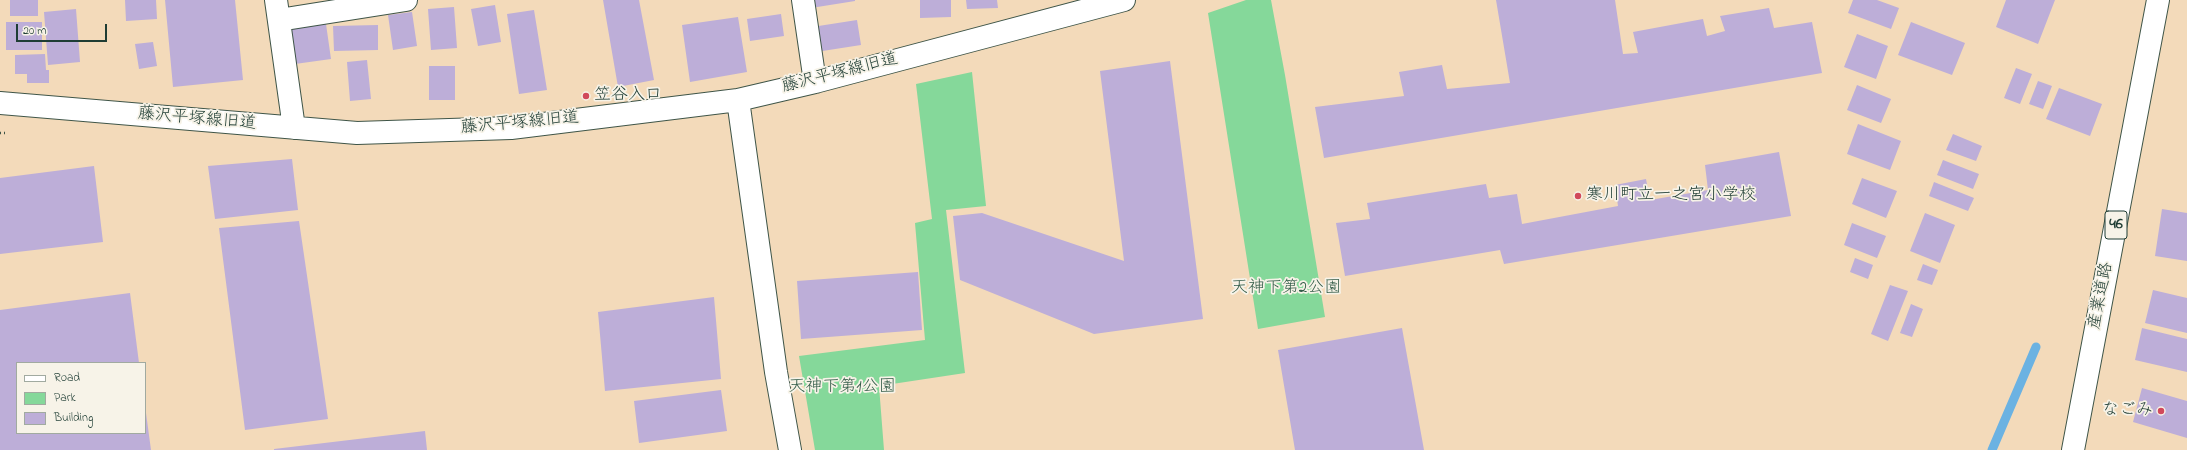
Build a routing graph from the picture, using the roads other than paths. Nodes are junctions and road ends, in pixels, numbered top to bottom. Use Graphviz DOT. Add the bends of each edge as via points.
graph roads {
  1 [pos="406,0"];
  2 [pos="803,0"];
  3 [pos="2158,0"];
  4 [pos="1111,2"];
  5 [pos="278,10"];
  6 [pos="815,82"];
  7 [pos="738,100"];
  8 [pos="0,102"];
  9 [pos="294,128"];
  10 [pos="790,450"];
  11 [pos="2073,450"];
  1 -- 5 [label="street"];
  2 -- 6 [label="street"];
  3 -- 11 [label="street, 産業道路 / 46"];
  4 -- 6 [label="street, 藤沢平塚線旧道"];
  5 -- 9 [label="street"];
  6 -- 7 [label="street, 藤沢平塚線旧道"];
  7 -- 9 [label="street, 藤沢平塚線旧道" via="511,128 357,133"];
  7 -- 10 [label="street" via="776,372"];
  8 -- 9 [label="street, 藤沢平塚線旧道"];
}
